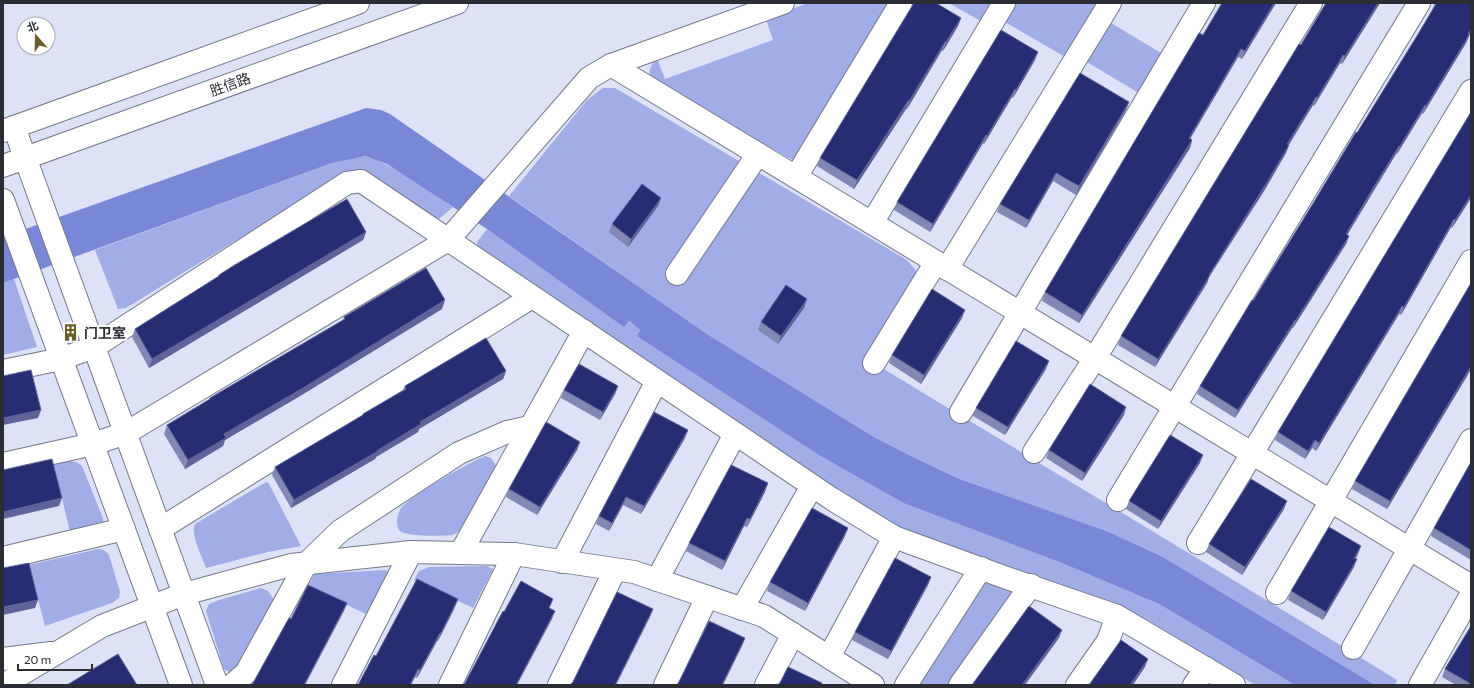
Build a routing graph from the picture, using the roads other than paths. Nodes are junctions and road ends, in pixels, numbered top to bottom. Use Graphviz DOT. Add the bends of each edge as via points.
graph roads {
  1 [pos="358,3"];
  2 [pos="457,3"];
  3 [pos="783,3"];
  4 [pos="901,3"];
  5 [pos="1004,3"];
  6 [pos="1110,3"];
  7 [pos="1204,3"];
  8 [pos="1311,3"];
  9 [pos="1419,3"];
  10 [pos="611,65"];
  11 [pos="1471,91"];
  12 [pos="9,129"];
  13 [pos="758,154"];
  14 [pos="25,157"];
  15 [pos="3,166"];
  16 [pos="796,177"];
  17 [pos="3,200"];
  18 [pos="872,223"];
  19 [pos="454,233"];
  20 [pos="1471,261"];
  21 [pos="942,266"];
  22 [pos="676,274"];
  23 [pos="532,297"];
  24 [pos="1021,314"];
  25 [pos="584,331"];
  26 [pos="94,347"];
  27 [pos="1095,358"];
  28 [pos="61,359"];
  29 [pos="874,363"];
  30 [pos="3,371"];
  31 [pos="657,381"];
  32 [pos="1175,407"];
  33 [pos="961,412"];
  34 [pos="530,427"];
  35 [pos="126,433"];
  36 [pos="735,434"];
  37 [pos="1471,440"];
  38 [pos="93,444"];
  39 [pos="1034,452"];
  40 [pos="1252,453"];
  41 [pos="3,464"];
  42 [pos="812,486"];
  43 [pos="1118,500"];
  44 [pos="1331,501"];
  45 [pos="124,529"];
  46 [pos="160,529"];
  47 [pos="894,537"];
  48 [pos="1198,543"];
  49 [pos="1409,548"];
  50 [pos="411,552"];
  51 [pos="461,552"];
  52 [pos="514,554"];
  53 [pos="3,558"];
  54 [pos="562,562"];
  55 [pos="306,564"];
  56 [pos="981,568"];
  57 [pos="615,570"];
  58 [pos="657,580"];
  59 [pos="1031,585"];
  60 [pos="1471,586"];
  61 [pos="1277,593"];
  62 [pos="184,594"];
  63 [pos="1471,594"];
  64 [pos="706,597"];
  65 [pos="152,606"];
  66 [pos="742,609"];
  67 [pos="1117,616"];
  68 [pos="793,634"];
  69 [pos="1353,648"];
  70 [pos="60,652"];
  71 [pos="829,657"];
  72 [pos="3,659"];
  73 [pos="1200,677"];
  74 [pos="3,685"];
  75 [pos="181,685"];
  76 [pos="217,685"];
  77 [pos="232,685"];
  78 [pos="343,685"];
  79 [pos="450,685"];
  80 [pos="559,685"];
  81 [pos="664,685"];
  82 [pos="766,685"];
  83 [pos="873,685"];
  84 [pos="906,685"];
  85 [pos="960,685"];
  86 [pos="1077,685"];
  87 [pos="1234,685"];
  88 [pos="1420,685"];
  1 -- 12 [label="street"];
  2 -- 14 [label="street, 胜信路"];
  3 -- 10 [label="street"];
  4 -- 16 [label="street"];
  5 -- 18 [label="street"];
  6 -- 21 [label="street"];
  7 -- 24 [label="street"];
  8 -- 27 [label="street"];
  9 -- 32 [label="street"];
  10 -- 13 [label="street"];
  10 -- 19 [label="street" via="589,78"];
  11 -- 40 [label="street"];
  12 -- 14 [label="street"];
  13 -- 16 [label="street"];
  13 -- 22 [label="street"];
  14 -- 15 [label="street, 胜信路"];
  14 -- 26 [label="street"];
  16 -- 18 [label="street"];
  17 -- 28 [label="street"];
  18 -- 21 [label="street"];
  19 -- 23 [label="street"];
  19 -- 26 [label="street" via="361,181 347,183"];
  19 -- 35 [label="street"];
  20 -- 44 [label="street"];
  21 -- 24 [label="street"];
  21 -- 29 [label="street"];
  23 -- 25 [label="street"];
  23 -- 46 [label="street"];
  24 -- 27 [label="street"];
  24 -- 33 [label="street"];
  25 -- 31 [label="street"];
  25 -- 34 [label="street"];
  26 -- 28 [label="street"];
  26 -- 35 [label="street"];
  27 -- 32 [label="street"];
  27 -- 39 [label="street"];
  28 -- 30 [label="street"];
  28 -- 38 [label="street"];
  31 -- 36 [label="street"];
  31 -- 54 [label="street"];
  32 -- 40 [label="street"];
  32 -- 43 [label="street"];
  34 -- 51 [label="street"];
  34 -- 55 [label="street" via="507,432 459,453 340,531"];
  35 -- 38 [label="street"];
  35 -- 46 [label="street"];
  36 -- 42 [label="street"];
  36 -- 58 [label="street"];
  37 -- 49 [label="street"];
  38 -- 41 [label="street"];
  38 -- 45 [label="street"];
  40 -- 44 [label="street"];
  40 -- 48 [label="street"];
  42 -- 47 [label="street"];
  42 -- 66 [label="street"];
  44 -- 49 [label="street"];
  44 -- 61 [label="street"];
  45 -- 53 [label="street"];
  45 -- 65 [label="street"];
  46 -- 62 [label="street"];
  47 -- 56 [label="street"];
  47 -- 71 [label="street"];
  49 -- 60 [label="street"];
  49 -- 69 [label="street"];
  50 -- 51 [label="street"];
  50 -- 55 [label="street"];
  50 -- 78 [label="street"];
  51 -- 52 [label="street"];
  52 -- 54 [label="street"];
  52 -- 79 [label="street"];
  54 -- 57 [label="street"];
  55 -- 62 [label="street" via="292,565"];
  55 -- 77 [label="street" via="246,673"];
  56 -- 59 [label="street"];
  56 -- 84 [label="street"];
  57 -- 58 [label="street" via="634,572"];
  57 -- 80 [label="street"];
  58 -- 64 [label="street"];
  59 -- 67 [label="street"];
  59 -- 85 [label="street"];
  62 -- 65 [label="street"];
  62 -- 76 [label="street"];
  63 -- 88 [label="street"];
  64 -- 66 [label="street"];
  64 -- 81 [label="street"];
  65 -- 70 [label="street" via="102,626"];
  65 -- 75 [label="street"];
  66 -- 68 [label="street" via="764,616"];
  67 -- 73 [label="street"];
  67 -- 86 [label="street" via="1108,641"];
  68 -- 71 [label="street"];
  68 -- 82 [label="street"];
  70 -- 72 [label="street"];
  70 -- 74 [label="street"];
  71 -- 83 [label="street"];
  73 -- 87 [label="street"];
}
